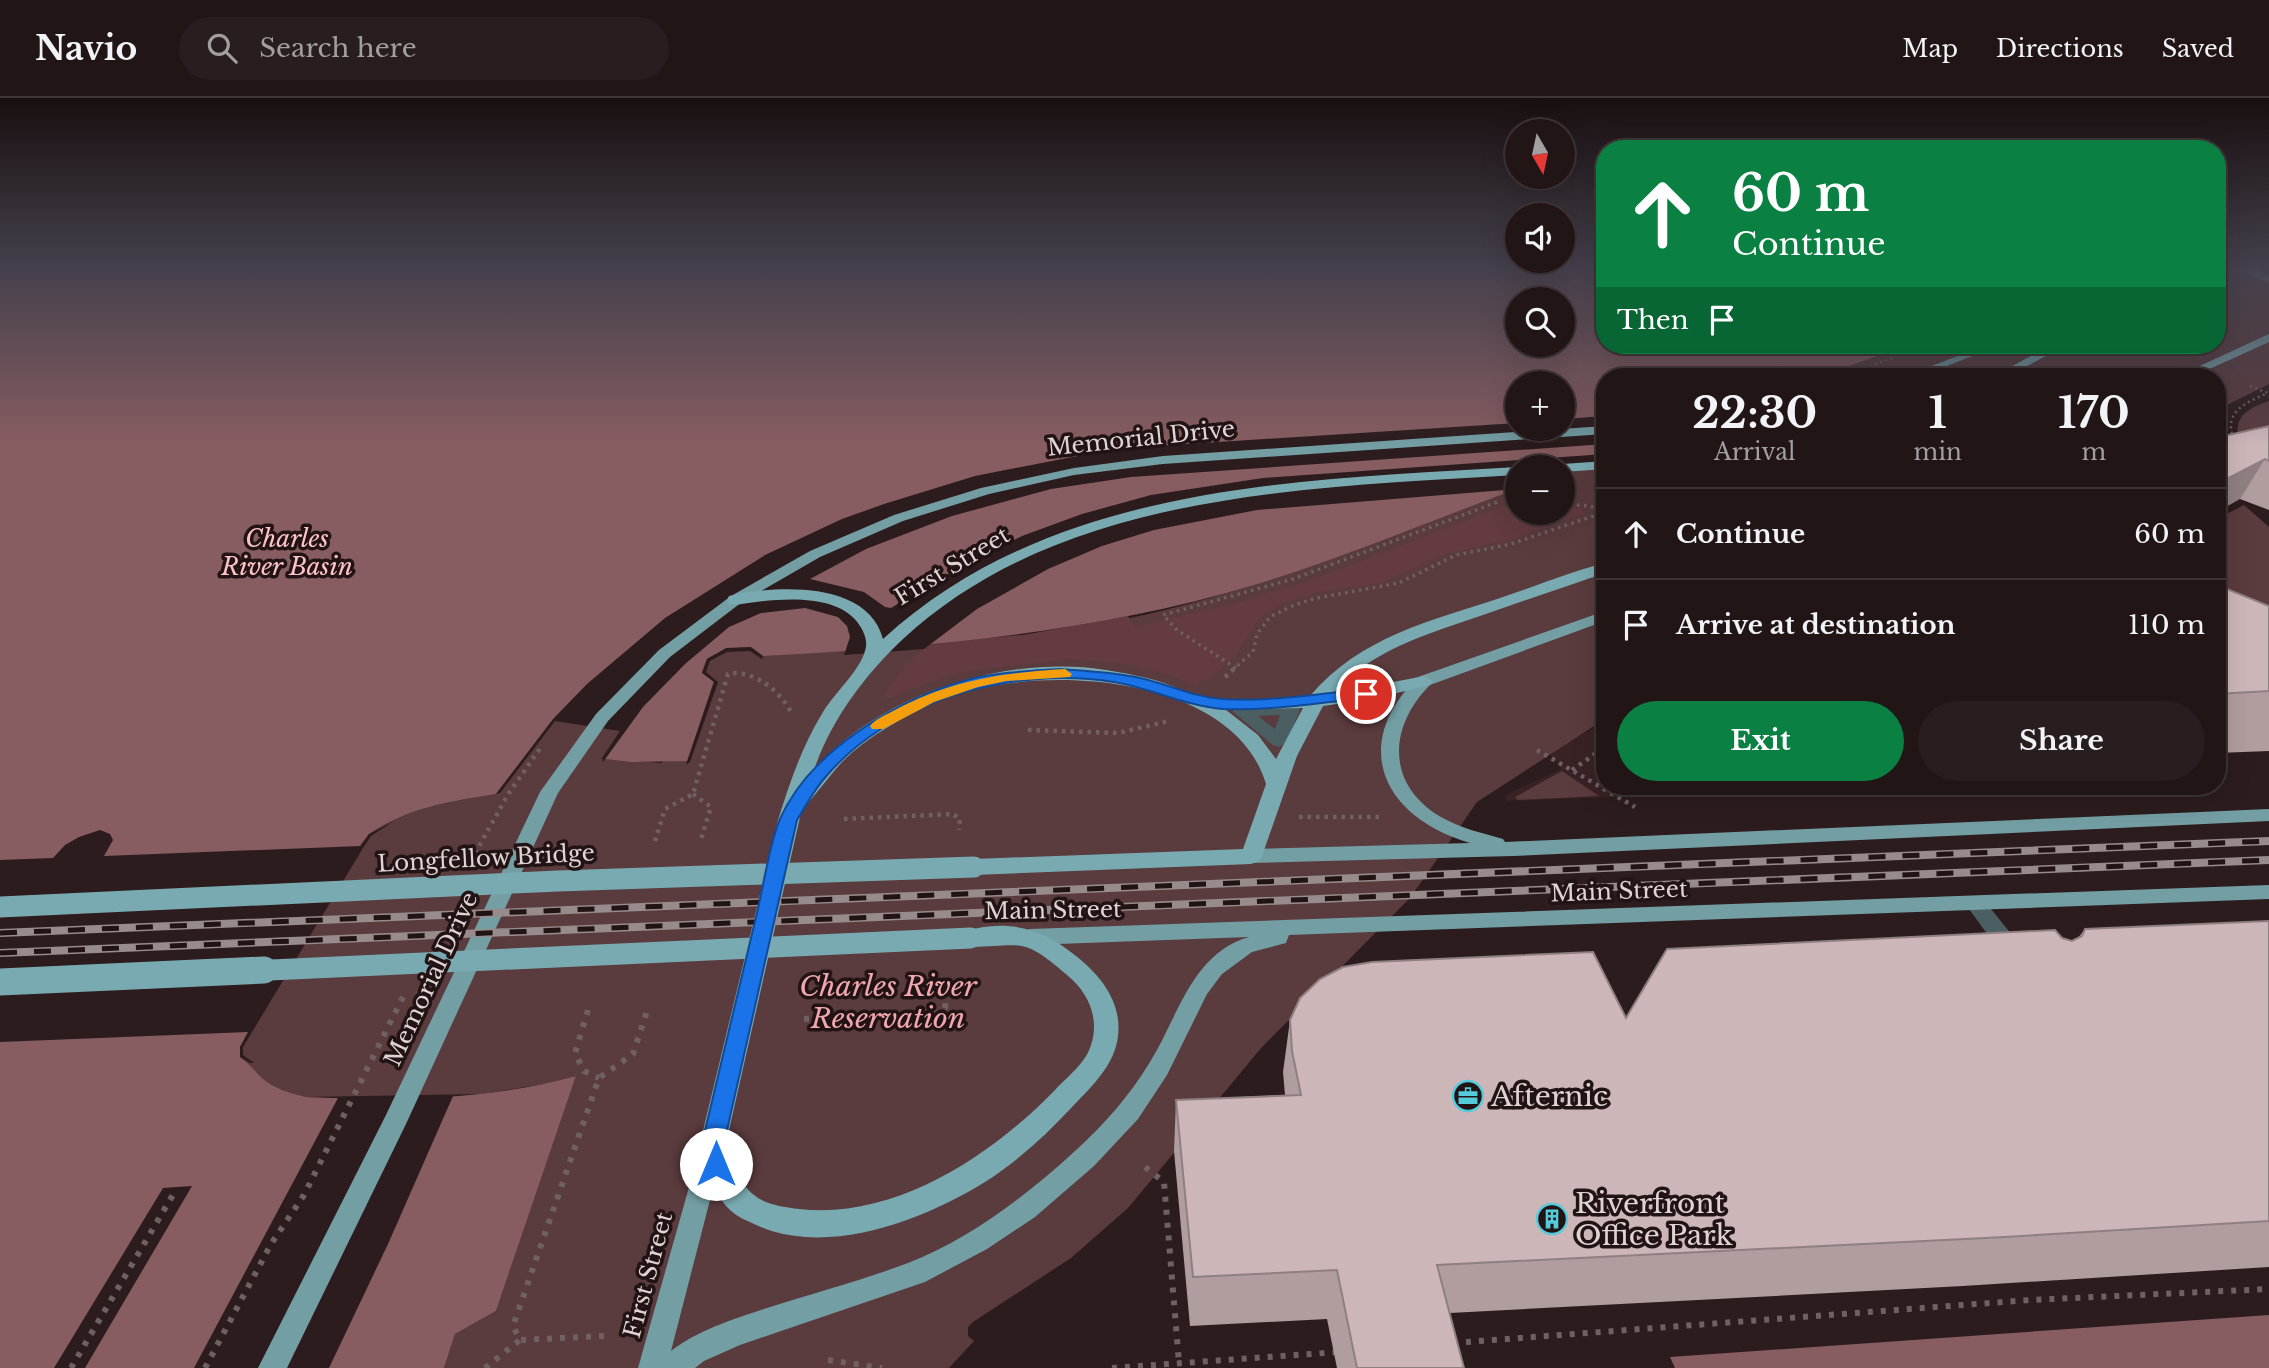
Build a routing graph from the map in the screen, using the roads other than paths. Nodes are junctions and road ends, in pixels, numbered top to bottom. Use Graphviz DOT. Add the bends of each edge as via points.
graph roads {
  1 [pos="2269,338"];
  2 [pos="1971,354"];
  3 [pos="2043,354"];
  4 [pos="1933,368"];
  5 [pos="2015,368"];
  6 [pos="2202,368"];
  7 [pos="1596,431"];
  8 [pos="1596,466"];
  9 [pos="1575,467"];
  10 [pos="1505,472"];
  11 [pos="1596,571"];
  12 [pos="735,600"];
  13 [pos="1596,619"];
  14 [pos="871,660"];
  15 [pos="1424,681"];
  16 [pos="1315,699"];
  17 [pos="1195,701"];
  18 [pos="1278,785"];
  19 [pos="2269,815"];
  20 [pos="788,820"];
  21 [pos="1513,849"];
  22 [pos="1251,856"];
  23 [pos="974,867"];
  24 [pos="2269,892"];
  25 [pos="1976,904"];
  26 [pos="0,907"];
  27 [pos="1317,928"];
  28 [pos="1030,937"];
  29 [pos="2022,965"];
  30 [pos="0,982"];
  31 [pos="714,1139"];
  32 [pos="272,1368"];
  33 [pos="652,1368"];
  34 [pos="672,1368"];
  1 -- 6 [label="highway"];
  2 -- 4 [label="main road"];
  3 -- 5 [label="highway"];
  7 -- 12 [label="main road, Memorial Drive" via="1163,460 1038,478 942,502 879,525 809,556"];
  8 -- 9 [label="highway"];
  10 -- 14 [label="highway, First Street" via="1249,491 1120,517 1043,545 981,575 913,620"];
  11 -- 16 [label="highway" via="1371,650"];
  12 -- 14 [label="highway" via="798,595 846,605 870,625 875,646"];
  12 -- 32 [label="main road, Memorial Drive" via="664,654 622,694 580,743 549,792 408,1096"];
  13 -- 15 [label="main road"];
  14 -- 20 [label="highway, First Street" via="818,737"];
  15 -- 16 [label="highway"];
  15 -- 21 [label="main road" via="1408,695 1393,723 1389,745 1393,776 1410,803 1430,820"];
  16 -- 17 [label="highway" via="1247,705"];
  16 -- 18 [label="highway"];
  17 -- 18 [label="highway" via="1251,739 1269,762"];
  17 -- 20 [label="highway" via="1140,683 1077,674 1006,677 966,685 898,714 856,741 817,776"];
  18 -- 22 [label="highway"];
  19 -- 21 [label="main road, Main Street"];
  20 -- 31 [label="highway, First Street"];
  21 -- 22 [label="main road, Main Street"];
  22 -- 23 [label="highway, Main Street"];
  23 -- 26 [label="highway, Longfellow Bridge, bridge"];
  24 -- 25 [label="main road, Main Street"];
  25 -- 27 [label="main road, Main Street"];
  25 -- 29 [label="lane"];
  27 -- 28 [label="main road, Main Street"];
  27 -- 34 [label="main road" via="1245,946 1214,968 1129,1112 1026,1209 915,1273 737,1332 694,1351"];
  28 -- 30 [label="highway, Main Street, bridge"];
  28 -- 31 [label="highway" via="1093,985 1104,1015 1104,1046 1079,1083 1040,1123 960,1182 921,1200 864,1217 778,1221 762,1217 735,1199 716,1164"];
  31 -- 33 [label="main road, First Street"];
}
